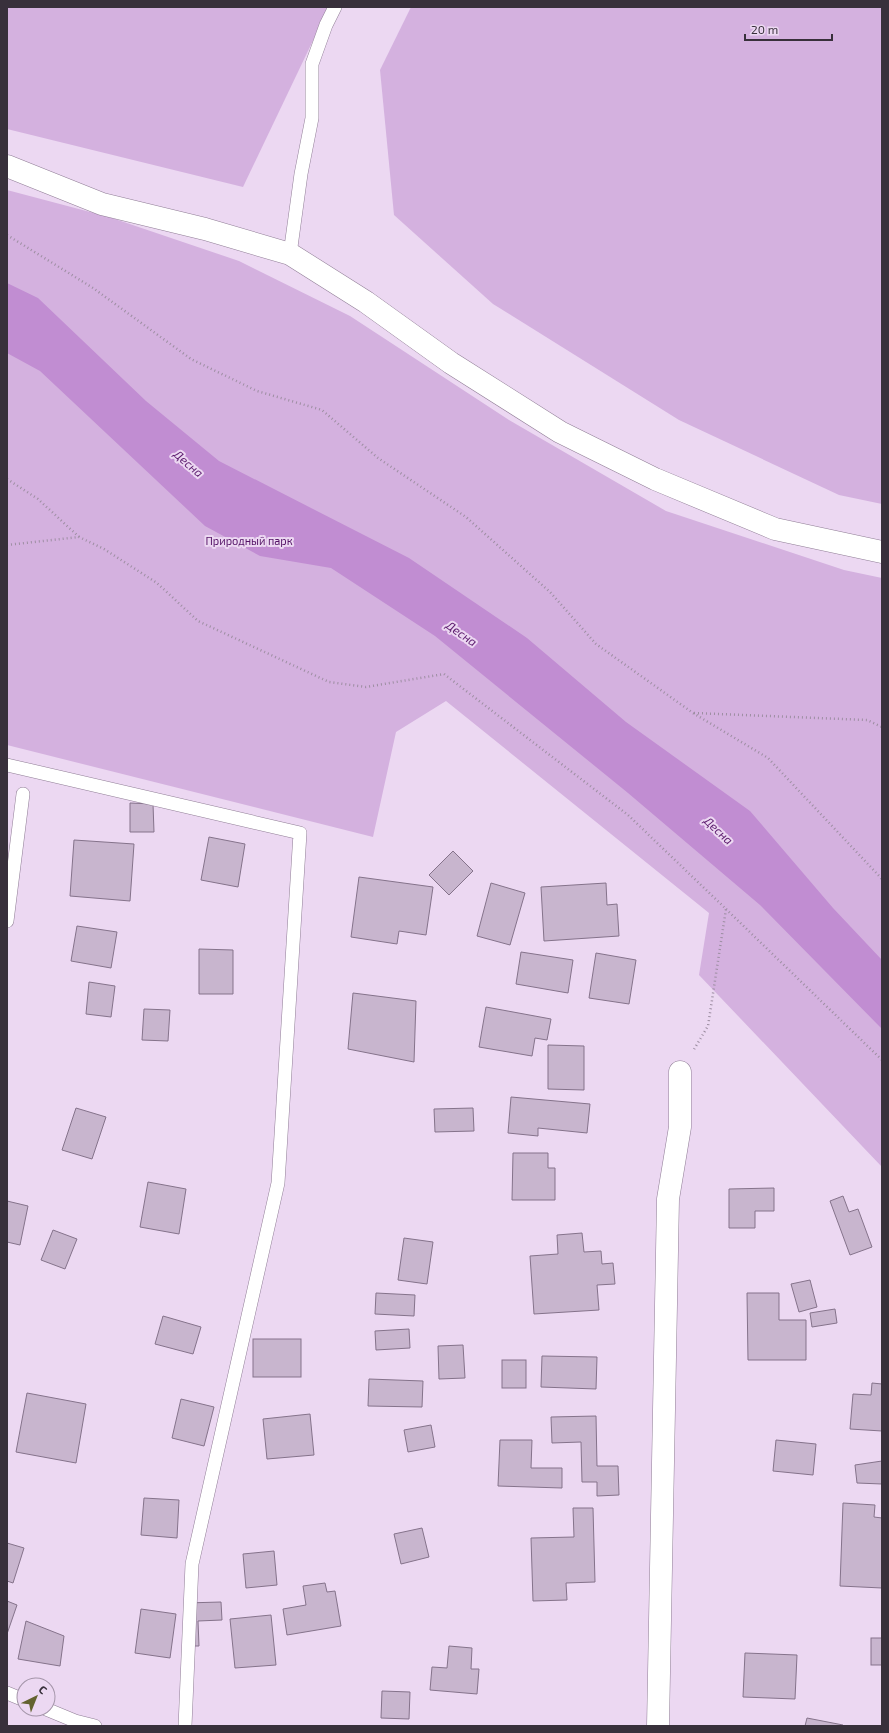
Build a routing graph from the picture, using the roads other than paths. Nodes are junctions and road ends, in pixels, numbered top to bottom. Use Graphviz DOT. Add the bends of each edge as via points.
graph roads {
  1 [pos="335,7"];
  2 [pos="7,166"];
  3 [pos="290,254"];
  4 [pos="882,552"];
  5 [pos="7,765"];
  6 [pos="23,794"];
  7 [pos="7,921"];
  8 [pos="680,1072"];
  9 [pos="56,1713"];
  10 [pos="95,1726"];
  11 [pos="185,1726"];
  12 [pos="658,1726"];
  1 -- 3 [label="lane" via="312,64 312,118"];
  2 -- 3 [label="street" via="102,204 205,229"];
  3 -- 4 [label="street" via="366,302 451,363 560,432 655,479 775,529"];
  5 -- 11 [label="lane" via="300,833 278,1182 192,1564"];
  6 -- 7 [label="lane"];
  8 -- 12 [label="street" via="680,1127 668,1199"];
  9 -- 10 [label="lane"];
}
